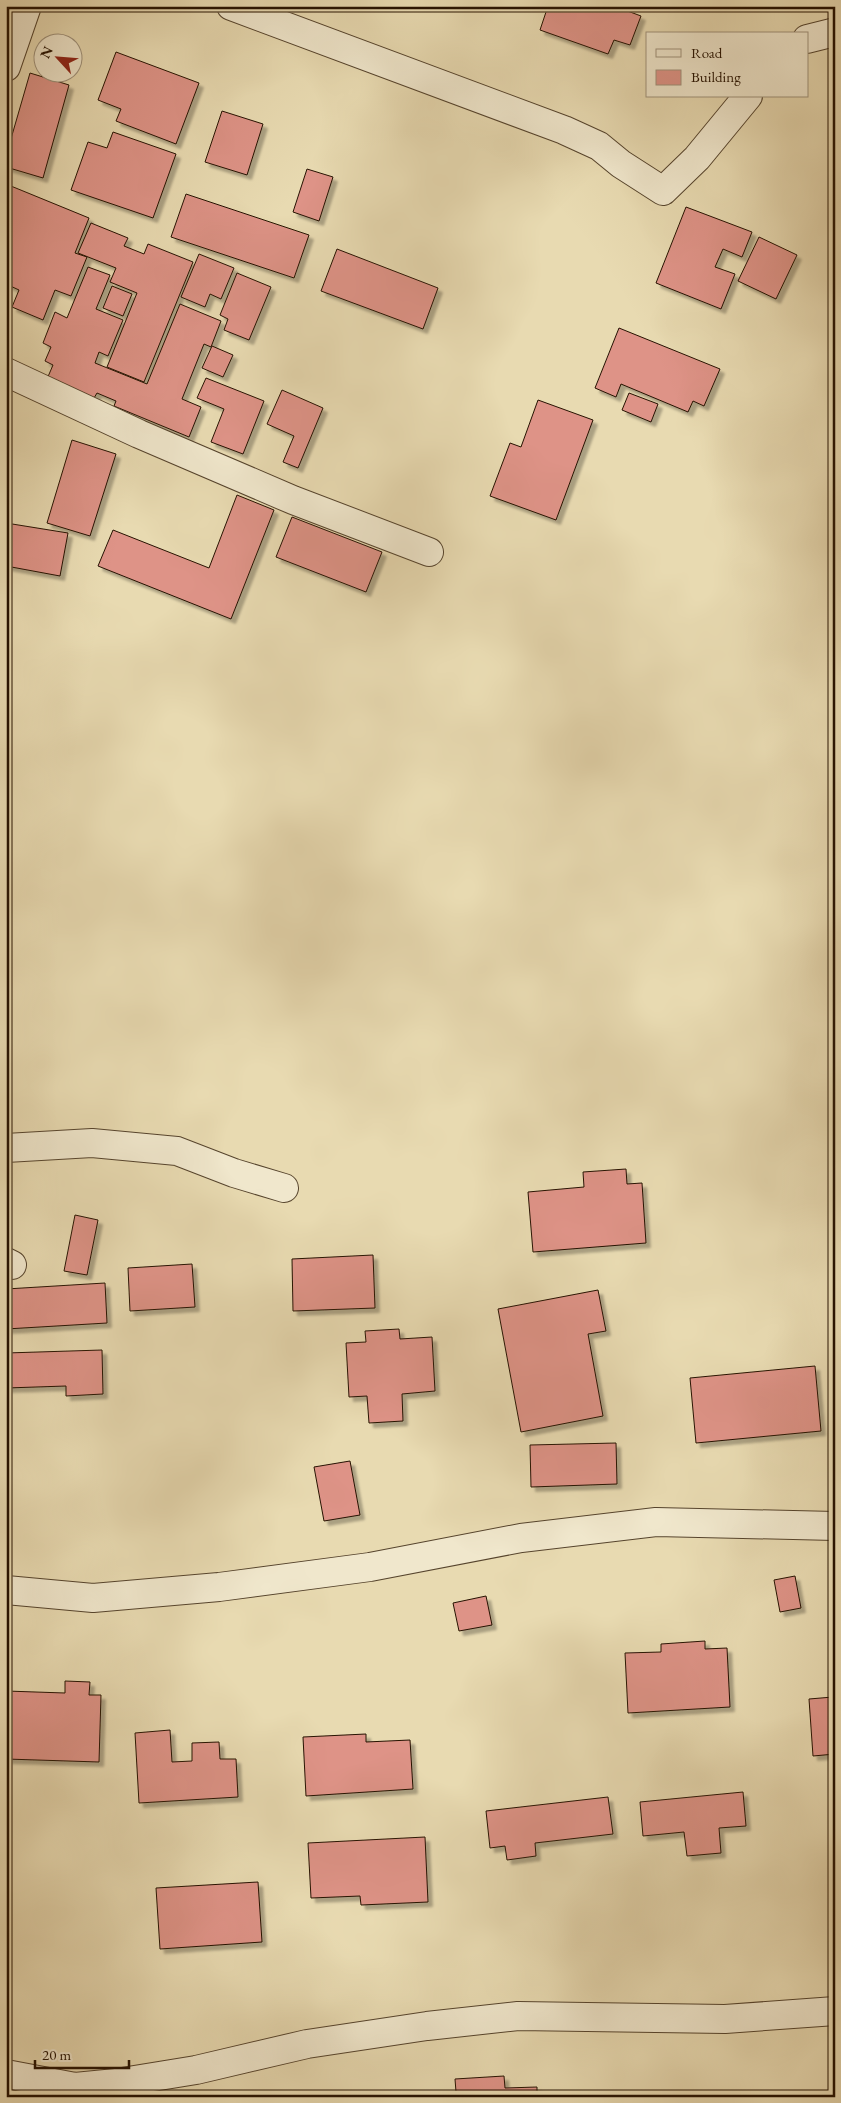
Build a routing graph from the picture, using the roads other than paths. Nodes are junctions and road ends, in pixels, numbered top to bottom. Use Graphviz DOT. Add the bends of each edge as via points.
graph roads {
  1 [pos="27,6"];
  2 [pos="231,6"];
  3 [pos="835,32"];
  4 [pos="808,39"];
  5 [pos="6,67"];
  6 [pos="746,98"];
  7 [pos="6,372"];
  8 [pos="428,552"];
  9 [pos="6,1148"];
  10 [pos="284,1188"];
  11 [pos="835,1526"];
  12 [pos="6,1590"];
  13 [pos="835,2011"];
  14 [pos="6,2074"];
  15 [pos="76,2092"];
  1 -- 5 [label="street"];
  2 -- 6 [label="street" via="564,130 599,146 662,191 697,158"];
  3 -- 4 [label="street"];
  7 -- 8 [label="street" via="284,496"];
  9 -- 10 [label="street" via="92,1143 177,1151"];
  11 -- 12 [label="street" via="656,1522 522,1538 370,1567 218,1587 93,1598"];
  13 -- 15 [label="street" via="725,2019 518,2016 307,2044"];
  14 -- 15 [label="street"];
}
